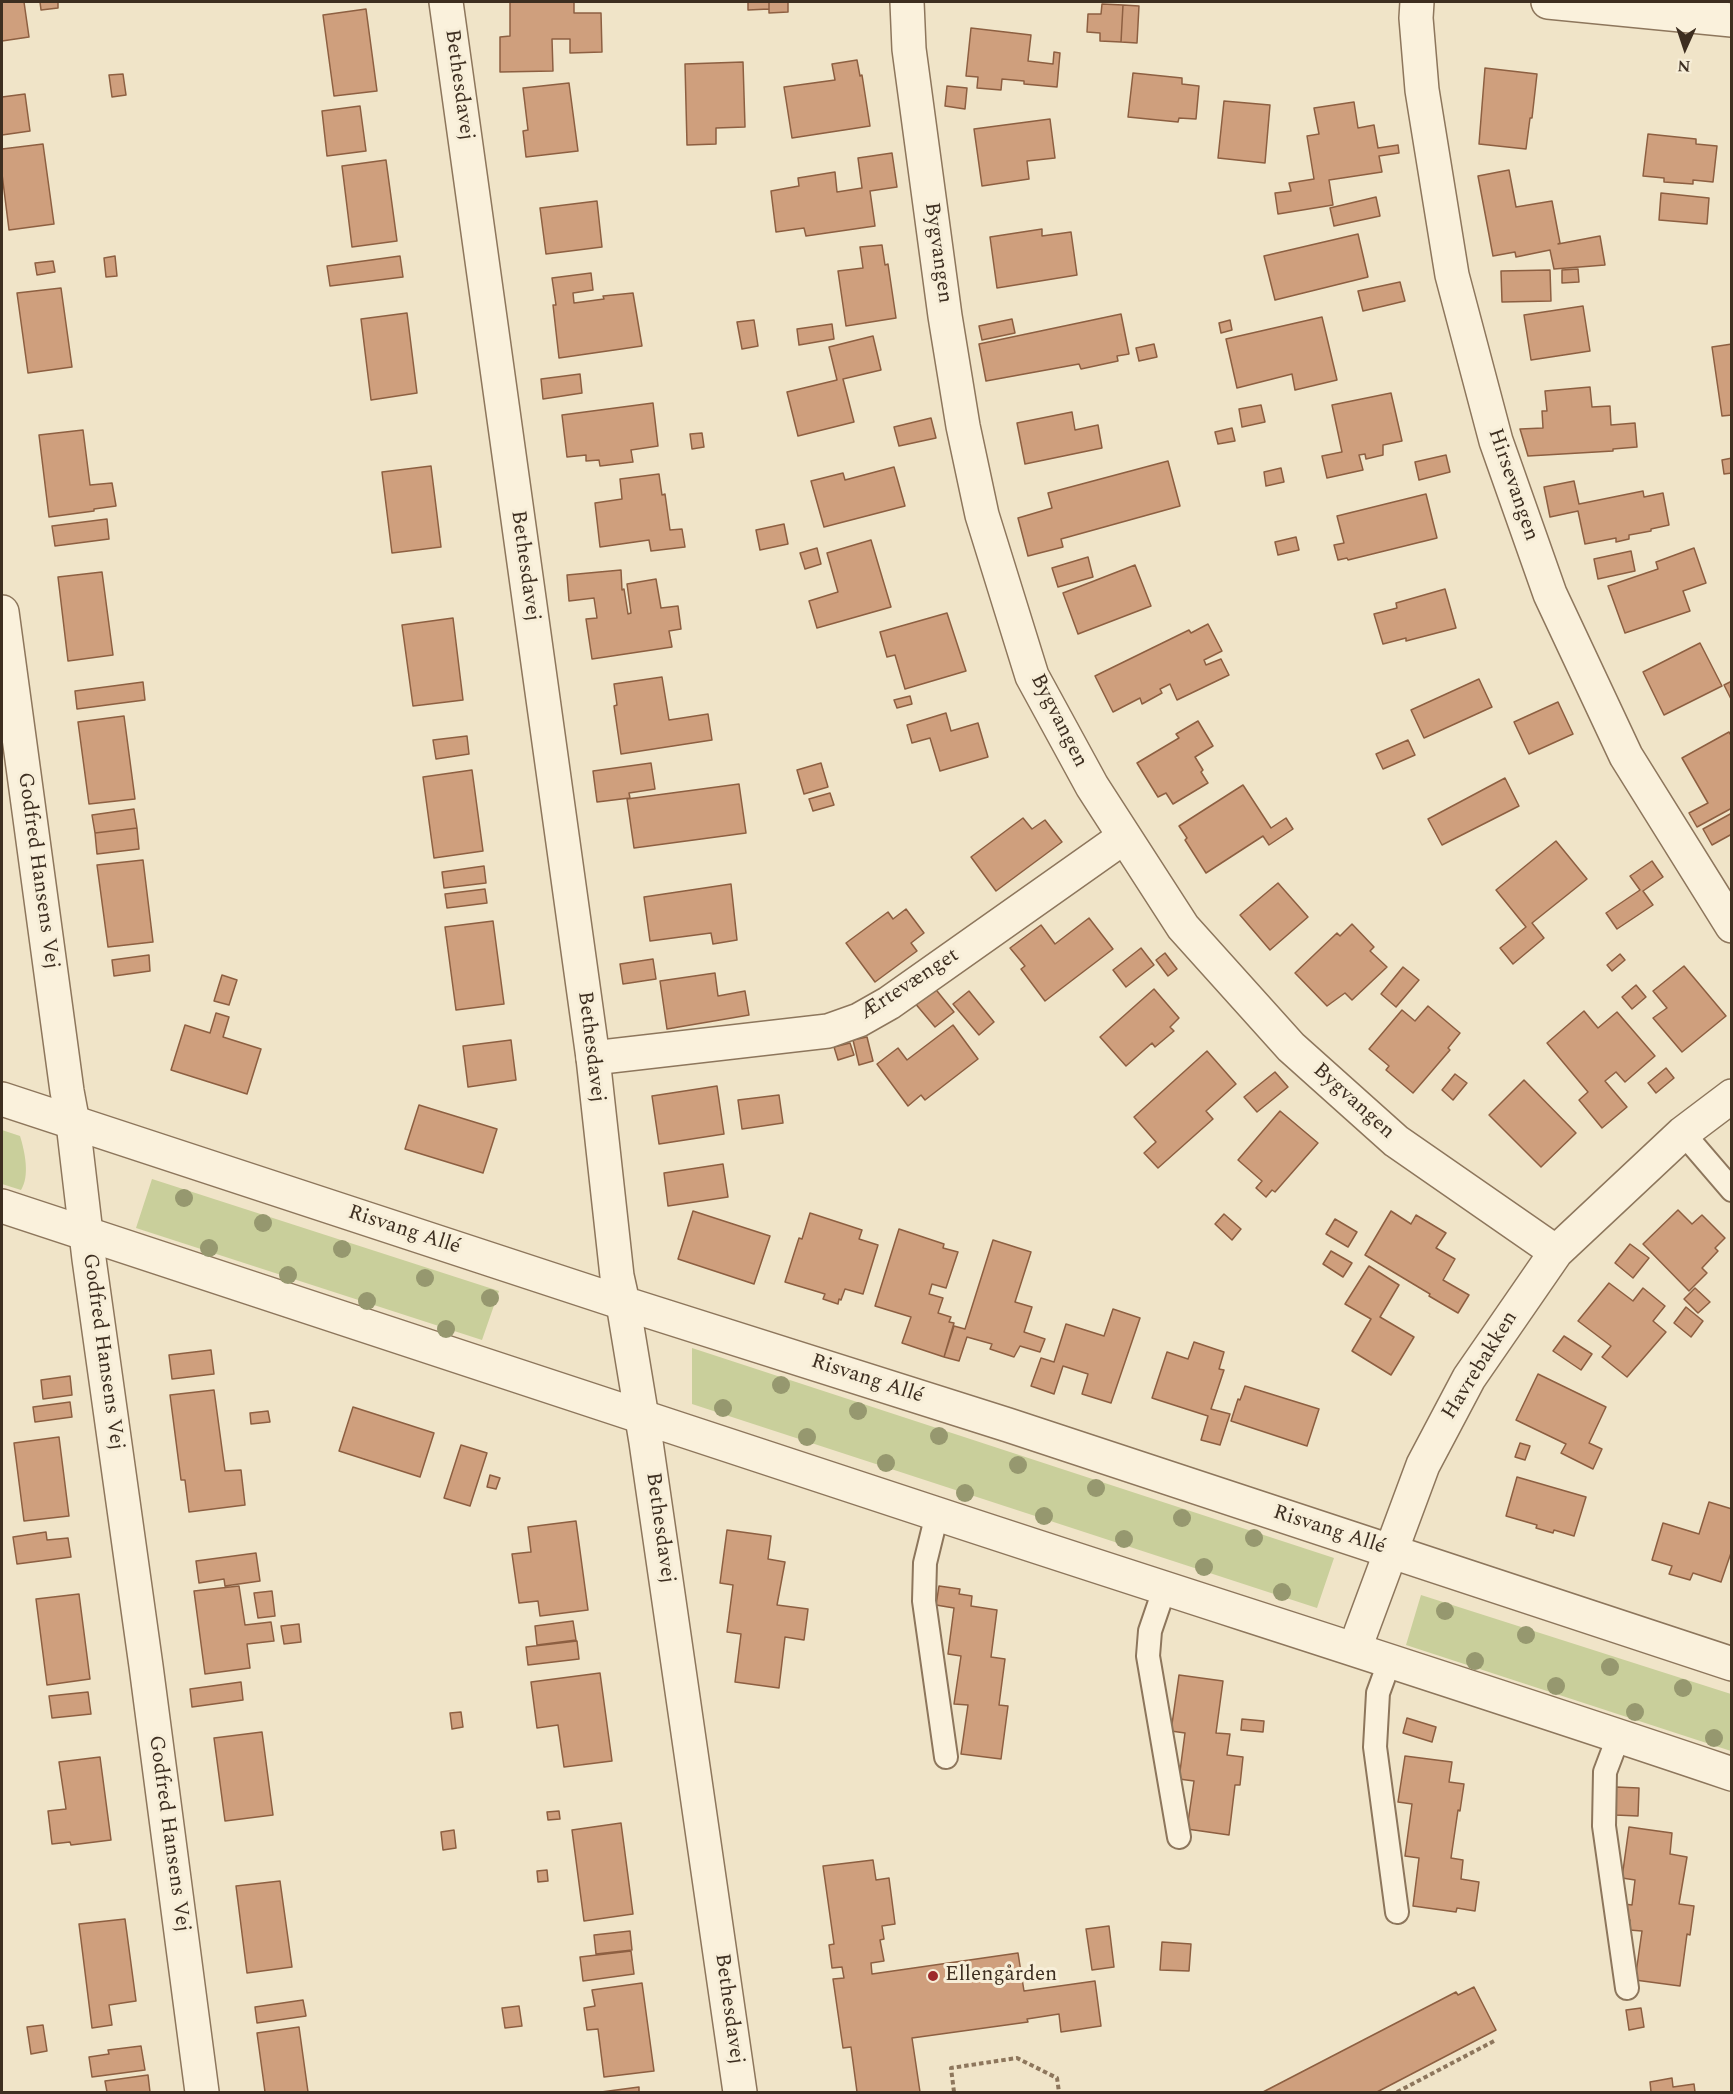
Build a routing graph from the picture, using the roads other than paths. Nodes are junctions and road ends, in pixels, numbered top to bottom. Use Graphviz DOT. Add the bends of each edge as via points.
graph roads {
  1 [pos="446,2"];
  2 [pos="907,2"];
  3 [pos="1417,2"];
  4 [pos="1548,2"];
  5 [pos="1731,20"];
  6 [pos="2,612"];
  7 [pos="1124,837"];
  8 [pos="1731,926"];
  9 [pos="593,1058"];
  10 [pos="1731,1096"];
  11 [pos="2,1099"];
  12 [pos="73,1123"];
  13 [pos="1683,1133"];
  14 [pos="1731,1190"];
  15 [pos="2,1206"];
  16 [pos="86,1233"];
  17 [pos="1556,1252"];
  18 [pos="622,1303"];
  19 [pos="642,1417"];
  20 [pos="937,1514"];
  21 [pos="1390,1551"];
  22 [pos="1165,1587"];
  23 [pos="1355,1648"];
  24 [pos="1390,1660"];
  25 [pos="1731,1664"];
  26 [pos="1619,1736"];
  27 [pos="946,1757"];
  28 [pos="1731,1774"];
  29 [pos="1179,1837"];
  30 [pos="1397,1912"];
  31 [pos="1627,1988"];
  32 [pos="202,2092"];
  33 [pos="740,2092"];
  1 -- 9 [label="street, Bethesdavej"];
  2 -- 7 [label="street, Bygvangen" via="909,49 945,316 982,515 1032,676"];
  3 -- 8 [label="street, Hirsevangen" via="1422,90 1452,275 1496,441 1550,594 1626,756"];
  4 -- 5 [label="street"];
  6 -- 12 [label="street, Godfred Hansens Vej"];
  7 -- 9 [label="street, Ærtevænget" via="889,1003 859,1020 828,1031"];
  7 -- 17 [label="street, Bygvangen" via="1183,927 1291,1047 1396,1141"];
  9 -- 18 [label="street, Bethesdavej"];
  10 -- 13 [label="street, Havrebakken"];
  11 -- 12 [label="street, Risvang Allé"];
  12 -- 16 [label="street, Godfred Hansens Vej"];
  12 -- 18 [label="street, Risvang Allé"];
  13 -- 14 [label="lane"];
  13 -- 17 [label="street, Havrebakken"];
  15 -- 16 [label="street"];
  16 -- 19 [label="street"];
  16 -- 32 [label="street, Godfred Hansens Vej"];
  17 -- 21 [label="street, Havrebakken" via="1469,1377 1423,1465"];
  18 -- 19 [label="street, Bethesdavej"];
  18 -- 21 [label="street, Risvang Allé"];
  19 -- 20 [label="street"];
  19 -- 33 [label="street, Bethesdavej"];
  20 -- 22 [label="street"];
  20 -- 27 [label="lane" via="925,1563 924,1601"];
  21 -- 23 [label="street, Havrebakken"];
  21 -- 25 [label="street, Risvang Allé"];
  22 -- 23 [label="street"];
  22 -- 29 [label="lane" via="1150,1631 1148,1656"];
  23 -- 24 [label="street"];
  24 -- 26 [label="street"];
  24 -- 30 [label="lane" via="1378,1693 1375,1747"];
  26 -- 28 [label="street"];
  26 -- 31 [label="lane" via="1605,1772 1604,1826"];
}
